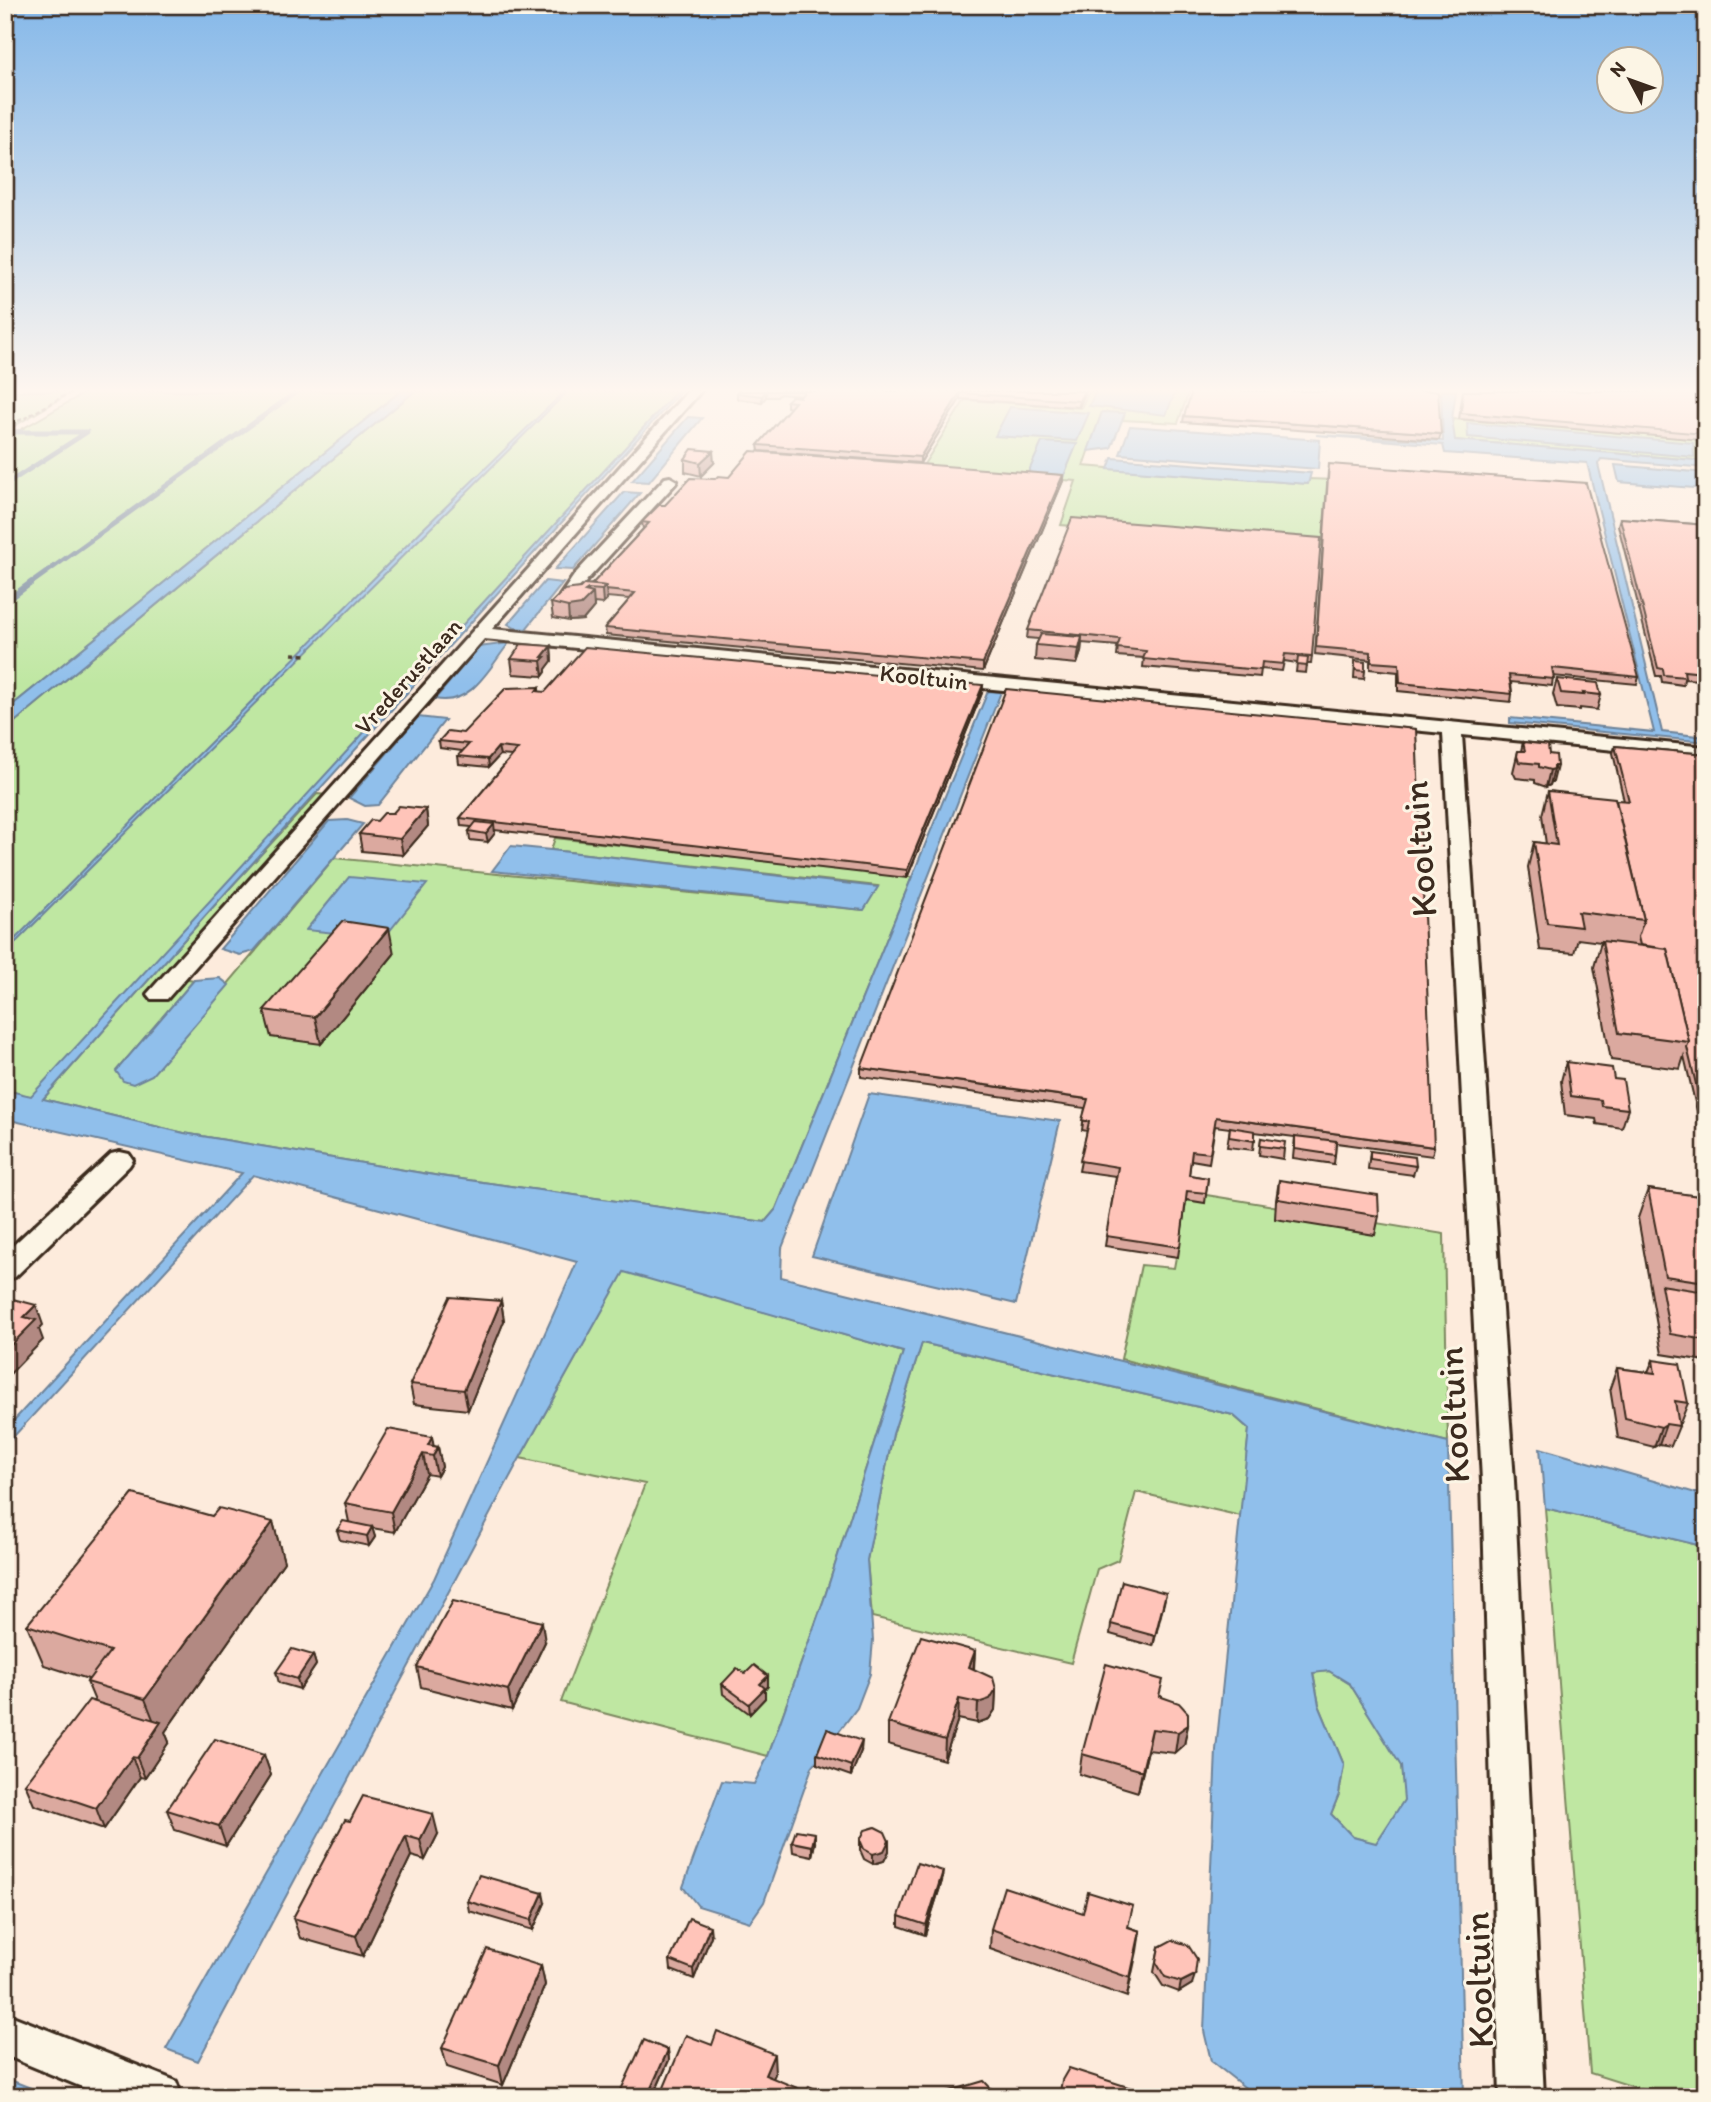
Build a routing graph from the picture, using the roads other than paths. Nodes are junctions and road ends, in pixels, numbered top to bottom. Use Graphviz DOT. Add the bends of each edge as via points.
graph roads {
  1 [pos="623,489"];
  2 [pos="663,489"];
  3 [pos="533,573"];
  4 [pos="582,577"];
  5 [pos="568,596"];
  6 [pos="479,634"];
  7 [pos="1452,728"];
  8 [pos="1706,753"];
  9 [pos="159,994"];
  10 [pos="120,1160"];
  11 [pos="5,1270"];
  12 [pos="5,2034"];
  13 [pos="160,2097"];
  14 [pos="1522,2097"];
  1 -- 3 [label="street, Vrederustlaan"];
  2 -- 4 [label="street"];
  3 -- 4 [label="street"];
  3 -- 6 [label="street, Vrederustlaan"];
  4 -- 5 [label="street"];
  6 -- 7 [label="street, Kooltuin"];
  6 -- 9 [label="street, Vrederustlaan"];
  7 -- 8 [label="street, Kooltuin"];
  7 -- 14 [label="street, Kooltuin" via="1498,1481"];
  10 -- 11 [label="street"];
  12 -- 13 [label="street"];
}
